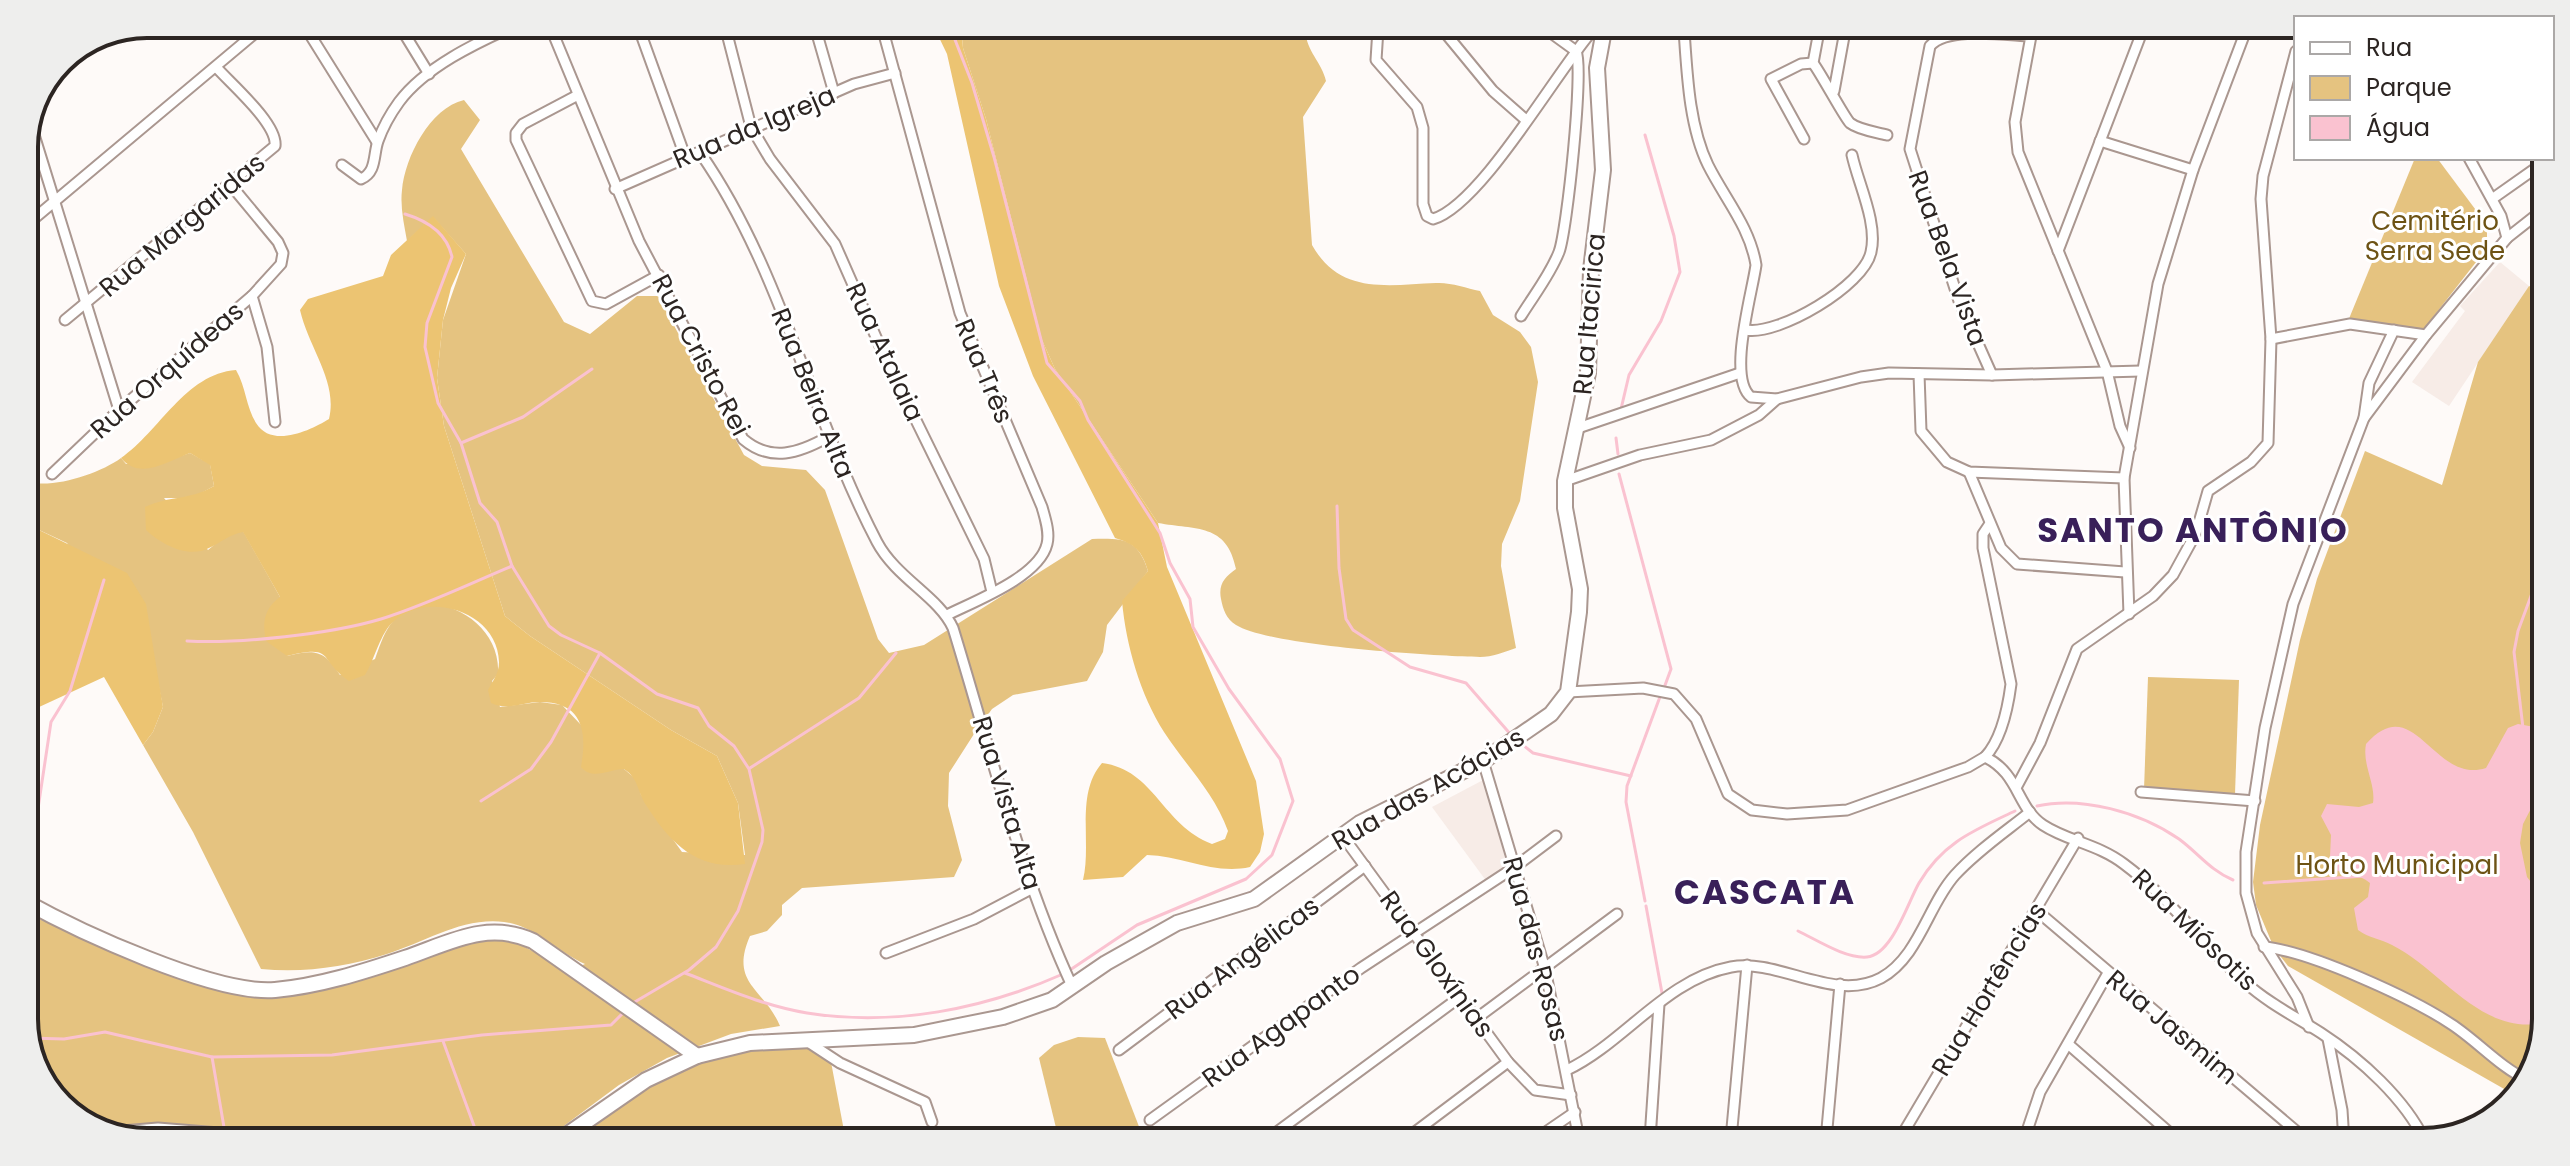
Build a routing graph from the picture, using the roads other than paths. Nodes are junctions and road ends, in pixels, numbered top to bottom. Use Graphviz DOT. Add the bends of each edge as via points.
graph roads {
  1 [pos="244,38"];
  2 [pos="312,38"];
  3 [pos="407,38"];
  4 [pos="490,38"];
  5 [pos="555,38"];
  6 [pos="642,38"];
  7 [pos="728,38"];
  8 [pos="818,38"];
  9 [pos="885,38"];
  10 [pos="1377,38"];
  11 [pos="1449,38"];
  12 [pos="1557,38"];
  13 [pos="1588,38"];
  14 [pos="1603,38"];
  15 [pos="1685,38"];
  16 [pos="1816,38"];
  17 [pos="1844,38"];
  18 [pos="1943,38"];
  19 [pos="2031,38"];
  20 [pos="2140,38"];
  21 [pos="2243,38"];
  22 [pos="1578,56"];
  23 [pos="2294,59"];
  24 [pos="1813,63"];
  25 [pos="216,67"];
  26 [pos="895,73"];
  27 [pos="429,74"];
  28 [pos="1834,91"];
  29 [pos="834,93"];
  30 [pos="578,95"];
  31 [pos="1526,120"];
  32 [pos="751,127"];
  33 [pos="1887,135"];
  34 [pos="1804,139"];
  35 [pos="2100,141"];
  36 [pos="377,142"];
  37 [pos="38,147"];
  38 [pos="701,154"];
  39 [pos="1852,155"];
  40 [pos="685,156"];
  41 [pos="2470,160"];
  42 [pos="342,165"];
  43 [pos="2193,170"];
  44 [pos="2532,171"];
  45 [pos="230,184"];
  46 [pos="615,189"];
  47 [pos="2492,199"];
  48 [pos="55,201"];
  49 [pos="38,215"];
  50 [pos="2532,218"];
  51 [pos="2507,238"];
  52 [pos="2058,251"];
  53 [pos="659,275"];
  54 [pos="252,296"];
  55 [pos="87,304"];
  56 [pos="1521,316"];
  57 [pos="65,320"];
  58 [pos="1746,330"];
  59 [pos="2394,330"];
  60 [pos="2426,335"];
  61 [pos="2271,339"];
  62 [pos="2107,371"];
  63 [pos="2141,371"];
  64 [pos="1740,373"];
  65 [pos="1919,374"];
  66 [pos="1992,375"];
  67 [pos="1777,399"];
  68 [pos="119,410"];
  69 [pos="2364,418"];
  70 [pos="275,422"];
  71 [pos="1575,429"];
  72 [pos="828,437"];
  73 [pos="2130,448"];
  74 [pos="1969,472"];
  75 [pos="52,474"];
  76 [pos="2124,478"];
  77 [pos="1565,481"];
  78 [pos="1989,525"];
  79 [pos="2125,572"];
  80 [pos="992,592"];
  81 [pos="2129,614"];
  82 [pos="947,615"];
  83 [pos="1568,692"];
  84 [pos="1985,757"];
  85 [pos="1483,761"];
  86 [pos="2017,786"];
  87 [pos="2141,792"];
  88 [pos="2255,801"];
  89 [pos="2030,812"];
  90 [pos="1342,835"];
  91 [pos="1556,836"];
  92 [pos="2078,838"];
  93 [pos="1365,866"];
  94 [pos="1515,867"];
  95 [pos="1033,888"];
  96 [pos="38,909"];
  97 [pos="2036,910"];
  98 [pos="1617,914"];
  99 [pos="1412,934"];
  100 [pos="2264,947"];
  101 [pos="886,953"];
  102 [pos="1747,965"];
  103 [pos="1545,969"];
  104 [pos="2108,973"];
  105 [pos="1840,984"];
  106 [pos="1073,988"];
  107 [pos="1460,997"];
  108 [pos="1659,1004"];
  109 [pos="1477,1018"];
  110 [pos="2309,1027"];
  111 [pos="802,1038"];
  112 [pos="2328,1039"];
  113 [pos="2068,1044"];
  114 [pos="1119,1050"];
  115 [pos="697,1056"];
  116 [pos="1508,1062"];
  117 [pos="1567,1070"];
  118 [pos="2518,1073"];
  119 [pos="1571,1095"];
  120 [pos="1575,1112"];
  121 [pos="1150,1120"];
  122 [pos="932,1122"];
  123 [pos="577,1128"];
  124 [pos="1282,1128"];
  125 [pos="1420,1128"];
  126 [pos="1552,1128"];
  127 [pos="1577,1128"];
  128 [pos="1651,1128"];
  129 [pos="1732,1128"];
  130 [pos="1827,1128"];
  131 [pos="1907,1128"];
  132 [pos="2027,1128"];
  133 [pos="2164,1128"];
  134 [pos="2292,1128"];
  135 [pos="2343,1128"];
  136 [pos="2417,1128"];
  1 -- 25 [label="street"];
  2 -- 36 [label="street"];
  3 -- 27 [label="street"];
  4 -- 27 [label="street"];
  5 -- 30 [label="street, Rua Cristo Rei"];
  6 -- 40 [label="street"];
  7 -- 32 [label="street"];
  8 -- 29 [label="street"];
  9 -- 26 [label="street, Rua Três"];
  10 -- 31 [label="street" via="1376,60 1409,94 1423,128 1427,216 1439,217 1463,200"];
  11 -- 31 [label="street" via="1493,91"];
  12 -- 22 [label="street"];
  13 -- 22 [label="street"];
  14 -- 71 [label="street, Rua Itacirica" via="1596,96 1602,185 1591,270 1588,373"];
  15 -- 58 [label="street" via="1701,149 1754,251"];
  16 -- 24 [label="street"];
  17 -- 28 [label="street"];
  18 -- 66 [label="street, Rua Bela Vista" via="1930,46 1910,149 1959,301"];
  19 -- 52 [label="street, Rua Bela Vista" via="2015,134"];
  20 -- 35 [label="street"];
  21 -- 43 [label="street"];
  22 -- 31 [label="street"];
  22 -- 56 [label="street" via="1566,229 1553,266"];
  23 -- 61 [label="street" via="2263,176 2260,221"];
  24 -- 28 [label="street"];
  24 -- 34 [label="street" via="1771,79"];
  25 -- 45 [label="street, Rua Margaridas" via="276,136 275,146"];
  25 -- 48 [label="street"];
  26 -- 29 [label="street, Rua da Igreja"];
  26 -- 80 [label="street, Rua Três" via="960,313 1047,525 1047,547 1041,556"];
  27 -- 36 [label="street" via="399,102"];
  28 -- 33 [label="street" via="1849,122"];
  29 -- 32 [label="street, Rua da Igreja"];
  30 -- 46 [label="street, Rua Cristo Rei"];
  30 -- 53 [label="street" via="523,124 516,140 592,301 606,304"];
  32 -- 38 [label="street, Rua da Igreja"];
  32 -- 80 [label="street, Rua Atalaia" via="843,259 975,539"];
  35 -- 43 [label="street"];
  35 -- 52 [label="street"];
  36 -- 42 [label="street" via="366,177 361,179"];
  37 -- 48 [label="street"];
  38 -- 40 [label="street, Rua da Igreja"];
  38 -- 72 [label="street, Rua Beira Alta" via="748,231"];
  39 -- 58 [label="street" via="1869,219 1871,254 1866,263 1799,317 1761,332"];
  40 -- 46 [label="street, Rua da Igreja"];
  41 -- 47 [label="street"];
  43 -- 63 [label="street" via="2158,284"];
  44 -- 47 [label="street"];
  45 -- 54 [label="street, Rua Orquídeas" via="283,253 281,264"];
  45 -- 55 [label="street, Rua Margaridas"];
  46 -- 53 [label="street, Rua Cristo Rei"];
  47 -- 51 [label="street"];
  48 -- 49 [label="street"];
  48 -- 55 [label="street"];
  50 -- 51 [label="street"];
  51 -- 60 [label="street"];
  52 -- 62 [label="street"];
  53 -- 72 [label="street, Rua Cristo Rei" via="743,439 756,451 781,454 801,452"];
  54 -- 68 [label="street, Rua Orquídeas"];
  54 -- 70 [label="street" via="267,347"];
  55 -- 57 [label="street, Rua Margaridas"];
  55 -- 68 [label="street"];
  58 -- 64 [label="street"];
  59 -- 60 [label="street"];
  59 -- 61 [label="street" via="2350,324"];
  59 -- 69 [label="street" via="2369,383"];
  60 -- 69 [label="street"];
  61 -- 81 [label="street" via="2268,443 2251,462 2208,491 2196,533 2173,575"];
  62 -- 63 [label="street"];
  62 -- 66 [label="street"];
  62 -- 73 [label="street"];
  63 -- 73 [label="street"];
  64 -- 67 [label="street" via="1742,387 1751,397"];
  64 -- 71 [label="street"];
  65 -- 66 [label="street"];
  65 -- 67 [label="street" via="1871,375"];
  65 -- 74 [label="street" via="1921,431 1947,462"];
  67 -- 77 [label="street" via="1734,431"];
  68 -- 75 [label="street, Rua Orquídeas"];
  69 -- 88 [label="street" via="2293,604 2265,728"];
  71 -- 77 [label="street, Rua Itacirica"];
  72 -- 82 [label="street, Rua Beira Alta" via="878,544 907,581"];
  73 -- 76 [label="street"];
  74 -- 76 [label="street"];
  74 -- 78 [label="street"];
  76 -- 79 [label="street"];
  77 -- 83 [label="street, Rua Itacirica" via="1580,589"];
  78 -- 79 [label="street" via="2017,564"];
  78 -- 84 [label="street" via="1983,548 2011,684 2008,707"];
  79 -- 81 [label="street"];
  80 -- 82 [label="street, Rua Três"];
  81 -- 86 [label="street" via="2077,649"];
  82 -- 95 [label="street, Rua Vista Alta"];
  83 -- 84 [label="street" via="1643,688 1674,694 1696,719 1728,794 1752,810 1847,810"];
  83 -- 85 [label="street, Rua das Acácias" via="1529,732"];
  84 -- 86 [label="street"];
  85 -- 90 [label="street, Rua das Acácias"];
  85 -- 94 [label="street, Rua das Rosas"];
  86 -- 89 [label="street"];
  87 -- 88 [label="street"];
  88 -- 100 [label="street" via="2246,893"];
  89 -- 92 [label="street, Rua Miósotis" via="2042,825"];
  89 -- 105 [label="street" via="1956,873 1891,972 1871,982"];
  90 -- 93 [label="street, Rua Gloxínias"];
  90 -- 106 [label="street, Rua das Acácias" via="1254,899 1177,923"];
  91 -- 94 [label="street, Rua Agapanto"];
  92 -- 97 [label="street, Rua Hortências"];
  92 -- 110 [label="street, Rua Miósotis" via="2124,863 2247,984"];
  93 -- 99 [label="street, Rua Gloxínias"];
  93 -- 114 [label="street, Rua Angélicas"];
  94 -- 99 [label="street, Rua Agapanto"];
  94 -- 103 [label="street, Rua das Rosas"];
  95 -- 101 [label="street" via="974,919"];
  95 -- 106 [label="street, Rua Vista Alta"];
  96 -- 115 [label="street" via="159,961 238,986 272,990 337,979 481,932 517,934"];
  97 -- 104 [label="street, Rua Jasmim"];
  97 -- 131 [label="street, Rua Hortências"];
  98 -- 103 [label="street"];
  99 -- 107 [label="street, Rua Gloxínias"];
  99 -- 121 [label="street, Rua Agapanto"];
  100 -- 110 [label="street" via="2297,997"];
  100 -- 118 [label="street" via="2297,952 2409,1001 2448,1022"];
  102 -- 105 [label="street"];
  102 -- 108 [label="street" via="1720,970"];
  102 -- 129 [label="street"];
  103 -- 109 [label="street"];
  103 -- 117 [label="street, Rua das Rosas"];
  104 -- 113 [label="street"];
  104 -- 134 [label="street, Rua Jasmim"];
  105 -- 130 [label="street"];
  106 -- 111 [label="street, Rua das Acácias" via="1026,1010 960,1027 914,1035"];
  107 -- 109 [label="street, Rua Gloxínias"];
  107 -- 124 [label="street"];
  108 -- 117 [label="street"];
  108 -- 128 [label="street"];
  109 -- 116 [label="street, Rua Gloxínias"];
  110 -- 112 [label="street"];
  111 -- 115 [label="street, Rua das Acácias"];
  111 -- 122 [label="street" via="840,1063 925,1102"];
  112 -- 135 [label="street"];
  112 -- 136 [label="street" via="2383,1084"];
  113 -- 132 [label="street" via="2032,1108"];
  113 -- 133 [label="street"];
  115 -- 123 [label="street, Rua das Acácias" via="637,1086"];
  116 -- 119 [label="street, Rua Gloxínias" via="1535,1090"];
  116 -- 125 [label="street"];
  117 -- 119 [label="street, Rua das Rosas"];
  119 -- 120 [label="street, Rua das Rosas"];
  120 -- 126 [label="street"];
  120 -- 127 [label="street, Rua das Rosas"];
}
